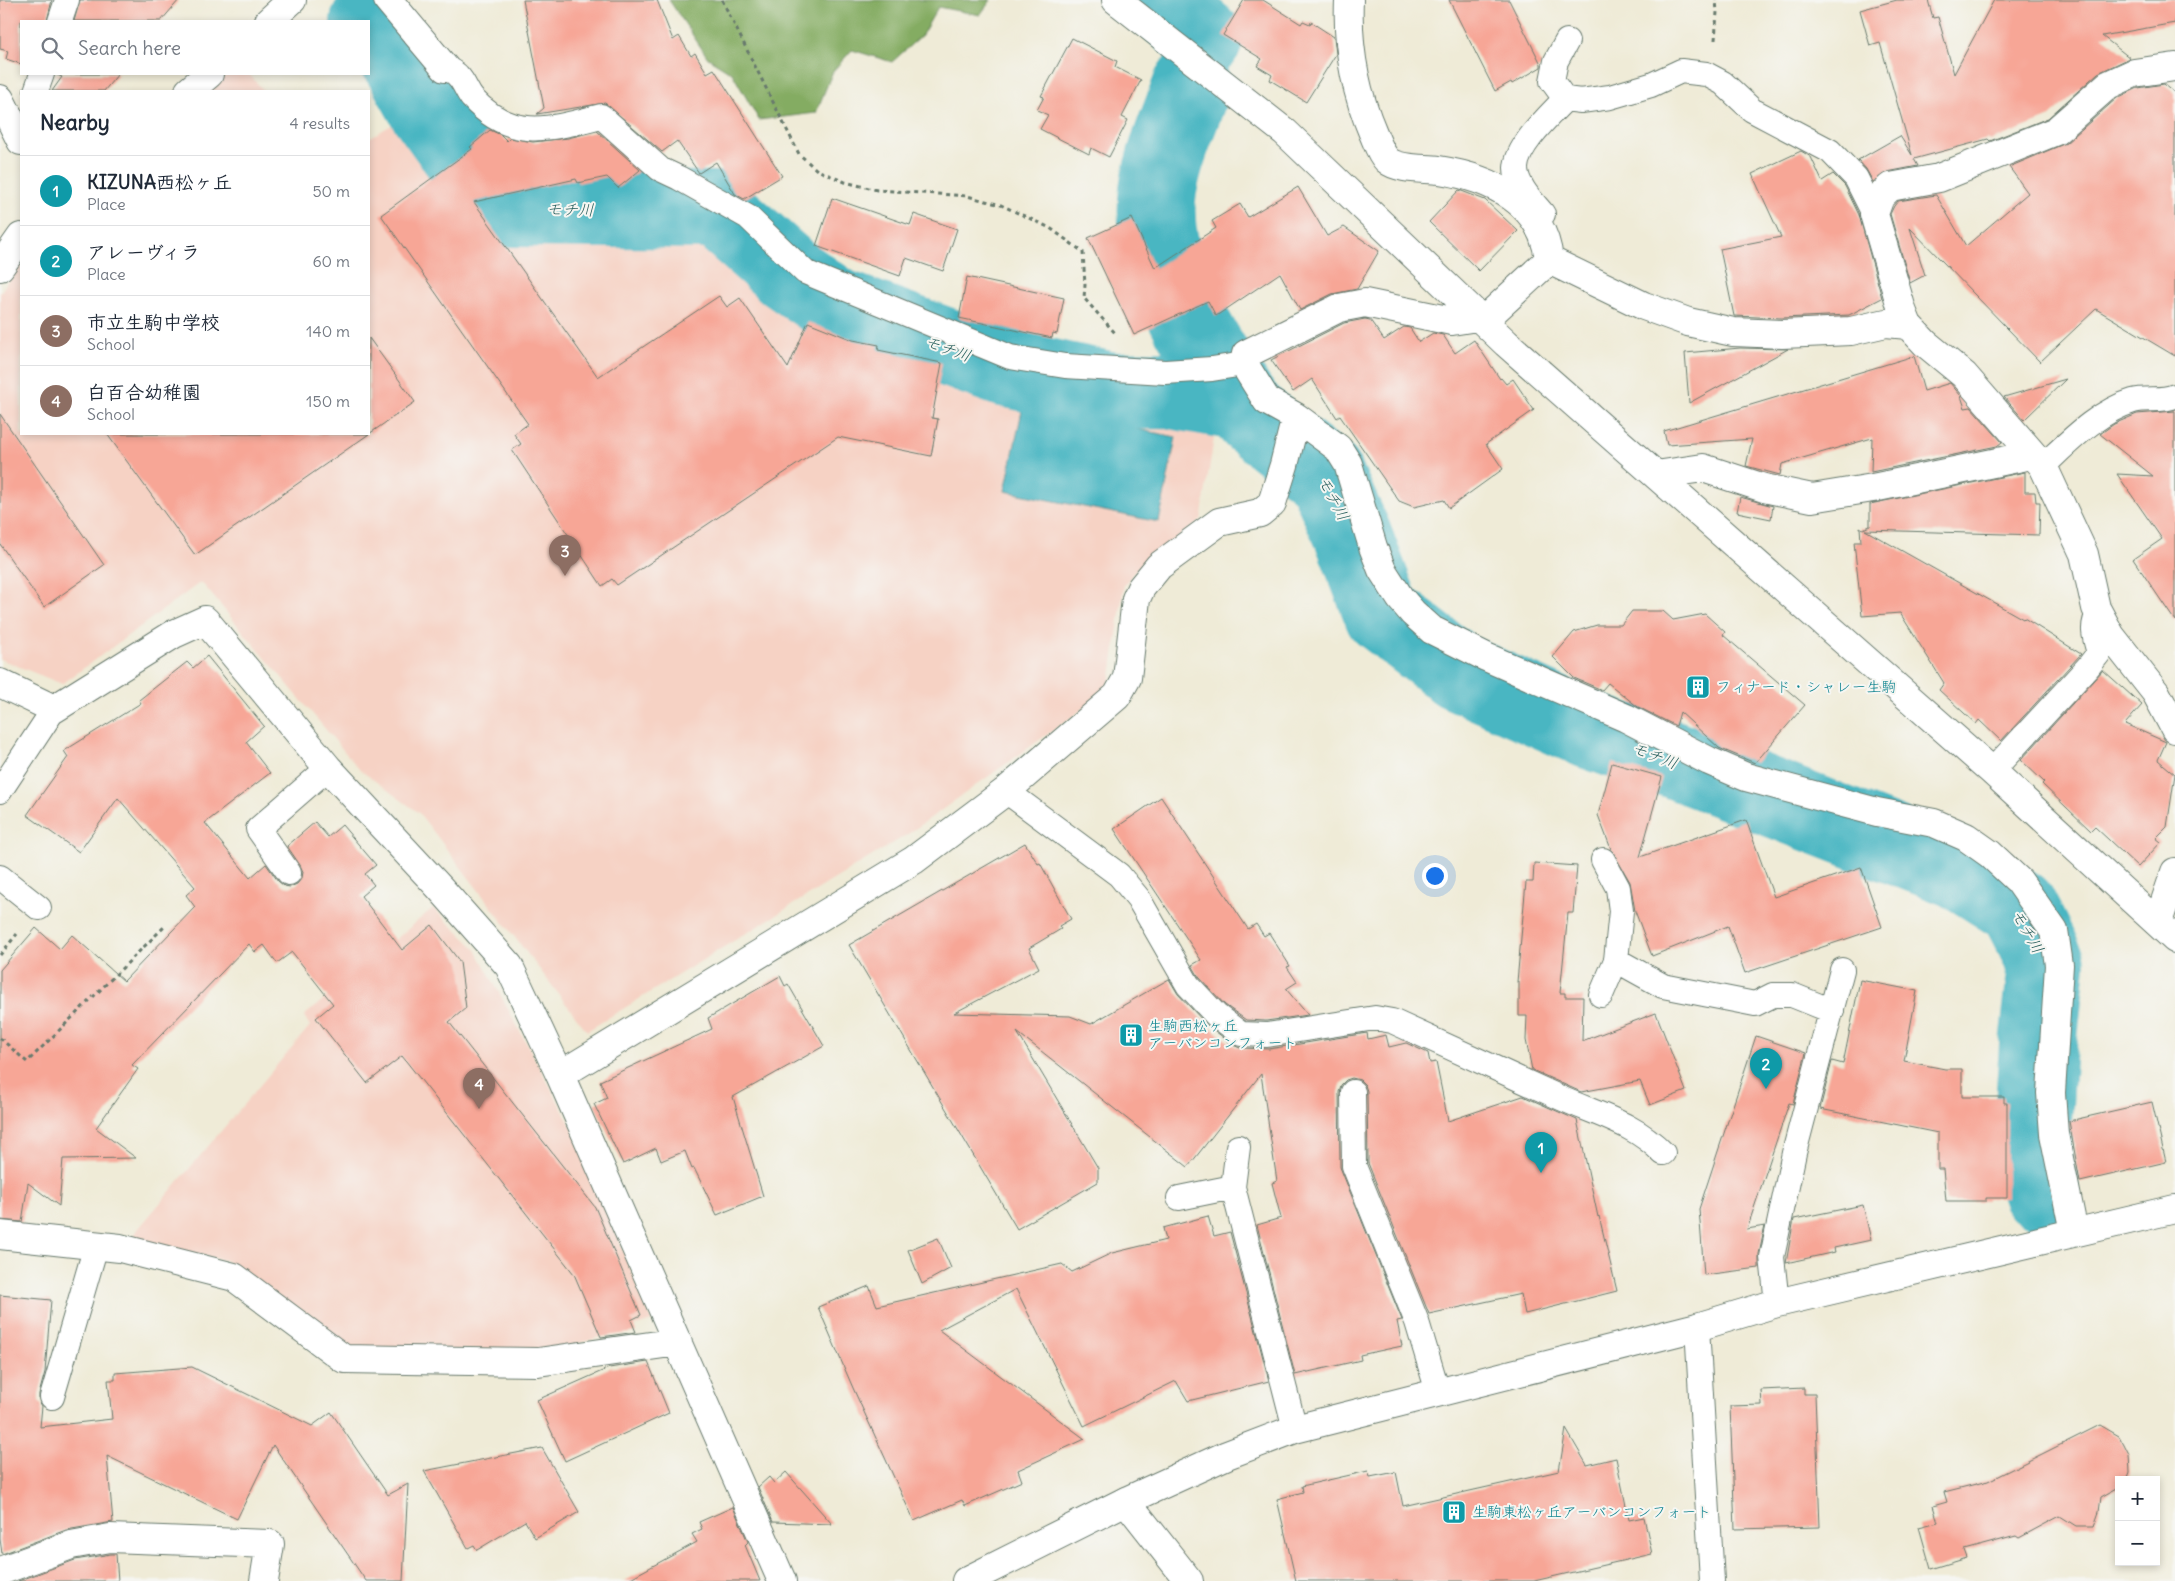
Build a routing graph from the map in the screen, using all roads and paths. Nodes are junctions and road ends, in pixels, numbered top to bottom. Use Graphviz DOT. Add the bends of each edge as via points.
graph roads {
  1 [pos="67,0"];
  2 [pos="388,0"];
  3 [pos="722,0"];
  4 [pos="1116,0"];
  5 [pos="1349,0"];
  6 [pos="291,1"];
  7 [pos="60,20"];
  8 [pos="270,20"];
  9 [pos="1567,42"];
  10 [pos="2175,67"];
  11 [pos="444,68"];
  12 [pos="42,75"];
  13 [pos="208,75"];
  14 [pos="36,90"];
  15 [pos="190,90"];
  16 [pos="1565,99"];
  17 [pos="1874,214"];
  18 [pos="1541,227"];
  19 [pos="20,238"];
  20 [pos="1549,260"];
  21 [pos="0,267"];
  22 [pos="1480,319"];
  23 [pos="1908,324"];
  24 [pos="1117,335"];
  25 [pos="1242,364"];
  26 [pos="2175,396"];
  27 [pos="1294,422"];
  28 [pos="2036,459"];
  29 [pos="1656,475"];
  30 [pos="2099,613"];
  31 [pos="0,683"];
  32 [pos="54,709"];
  33 [pos="2175,729"];
  34 [pos="328,768"];
  35 [pos="1992,771"];
  36 [pos="0,791"];
  37 [pos="1006,791"];
  38 [pos="1603,860"];
  39 [pos="2175,872"];
  40 [pos="289,873"];
  41 [pos="0,876"];
  42 [pos="38,908"];
  43 [pos="164,927"];
  44 [pos="2166,931"];
  45 [pos="1616,960"];
  46 [pos="1842,970"];
  47 [pos="1601,995"];
  48 [pos="1832,1011"];
  49 [pos="0,1038"];
  50 [pos="560,1075"];
  51 [pos="1353,1092"];
  52 [pos="1238,1147"];
  53 [pos="1663,1153"];
  54 [pos="1233,1187"];
  55 [pos="1179,1198"];
  56 [pos="2175,1209"];
  57 [pos="2074,1232"];
  58 [pos="0,1235"];
  59 [pos="96,1246"];
  60 [pos="1776,1304"];
  61 [pos="1697,1327"];
  62 [pos="678,1342"];
  63 [pos="1438,1392"];
  64 [pos="52,1397"];
  65 [pos="1295,1429"];
  66 [pos="1126,1501"];
  67 [pos="0,1571"];
  68 [pos="264,1581"];
  69 [pos="782,1581"];
  70 [pos="966,1581"];
  71 [pos="1189,1581"];
  72 [pos="1712,1581"];
  1 -- 7 [label="lane"];
  2 -- 11 [label="street"];
  3 -- 24 [label="path" via="798,154 817,170 845,182 877,190 967,196 1001,205 1050,228 1083,252 1084,298"];
  4 -- 22 [label="street" via="1285,132"];
  5 -- 18 [label="street" via="1353,66 1363,108 1380,150 1388,161 1409,168 1478,178 1500,189 1529,211"];
  6 -- 8 [label="street"];
  9 -- 16 [label="lane" via="1556,61 1552,80"];
  10 -- 17 [label="street" via="2134,73 2108,85 2056,131 1939,178 1890,187 1880,198"];
  11 -- 25 [label="lane" via="458,75 471,98 490,115 509,125 530,130 554,128 601,116 660,169 748,217 805,272 1010,358 1065,366 1165,372"];
  12 -- 14 [label="lane"];
  13 -- 15 [label="street"];
  16 -- 17 [label="lane" via="1580,101 1610,97 1651,85 1680,71 1706,74 1723,83 1752,110 1830,151 1856,178"];
  16 -- 18 [label="lane" via="1528,141 1516,169 1521,185 1543,215"];
  17 -- 23 [label="street"];
  18 -- 20 [label="street" via="1548,243"];
  19 -- 21 [label="street"];
  20 -- 22 [label="street"];
  20 -- 23 [label="street" via="1644,306 1688,322 1734,332 1851,331 1886,324"];
  22 -- 25 [label="street" via="1452,321 1366,303 1339,308 1246,354"];
  22 -- 29 [label="street"];
  23 -- 28 [label="street" via="1925,343 1964,375"];
  25 -- 27 [label="street" via="1267,401"];
  26 -- 28 [label="lane" via="2166,400 2135,400 2105,414"];
  27 -- 37 [label="street" via="1272,503 1260,514 1219,522 1158,566 1136,599 1127,678 1117,696"];
  27 -- 57 [label="street" via="1338,448 1348,464 1382,570 1413,614 1432,630 1626,718 1746,777 1934,824 1966,837 1990,854 2018,881 2054,931 2059,965 2051,1093 2056,1143"];
  28 -- 29 [label="street" via="2022,457 1812,498 1764,488 1703,468"];
  28 -- 30 [label="street" via="2084,554"];
  29 -- 35 [label="street"];
  30 -- 33 [label="street" via="2111,636 2156,693"];
  30 -- 35 [label="lane" via="2094,621 2094,636 2099,653"];
  31 -- 32 [label="street"];
  32 -- 34 [label="street" via="174,634 205,620"];
  32 -- 36 [label="lane"];
  34 -- 40 [label="lane" via="258,829"];
  34 -- 50 [label="street" via="509,966"];
  35 -- 44 [label="street"];
  37 -- 50 [label="street" via="914,860"];
  37 -- 53 [label="lane" via="1119,875 1138,898 1188,985 1216,1015 1242,1034 1267,1035 1375,1018 1392,1022 1620,1122 1649,1138"];
  38 -- 45 [label="lane" via="1618,888 1621,911"];
  39 -- 44 [label="street"];
  41 -- 42 [label="lane"];
  43 -- 49 [label="path" via="27,1062"];
  45 -- 47 [label="lane"];
  45 -- 48 [label="lane" via="1663,986 1755,1004 1772,995 1792,995"];
  46 -- 48 [label="lane"];
  48 -- 60 [label="lane" via="1794,1153 1772,1257"];
  50 -- 62 [label="street"];
  51 -- 63 [label="lane" via="1354,1166 1417,1322"];
  52 -- 54 [label="lane"];
  54 -- 55 [label="lane"];
  54 -- 65 [label="lane"];
  56 -- 57 [label="street"];
  57 -- 60 [label="street"];
  58 -- 59 [label="street"];
  59 -- 62 [label="street" via="120,1248 234,1277 344,1360 538,1362"];
  59 -- 64 [label="lane"];
  60 -- 61 [label="street"];
  61 -- 63 [label="street"];
  61 -- 72 [label="lane"];
  62 -- 69 [label="street"];
  63 -- 65 [label="street"];
  65 -- 66 [label="street"];
  66 -- 70 [label="street"];
  66 -- 71 [label="street"];
  67 -- 68 [label="street" via="72,1545 110,1538 270,1544"];
}
